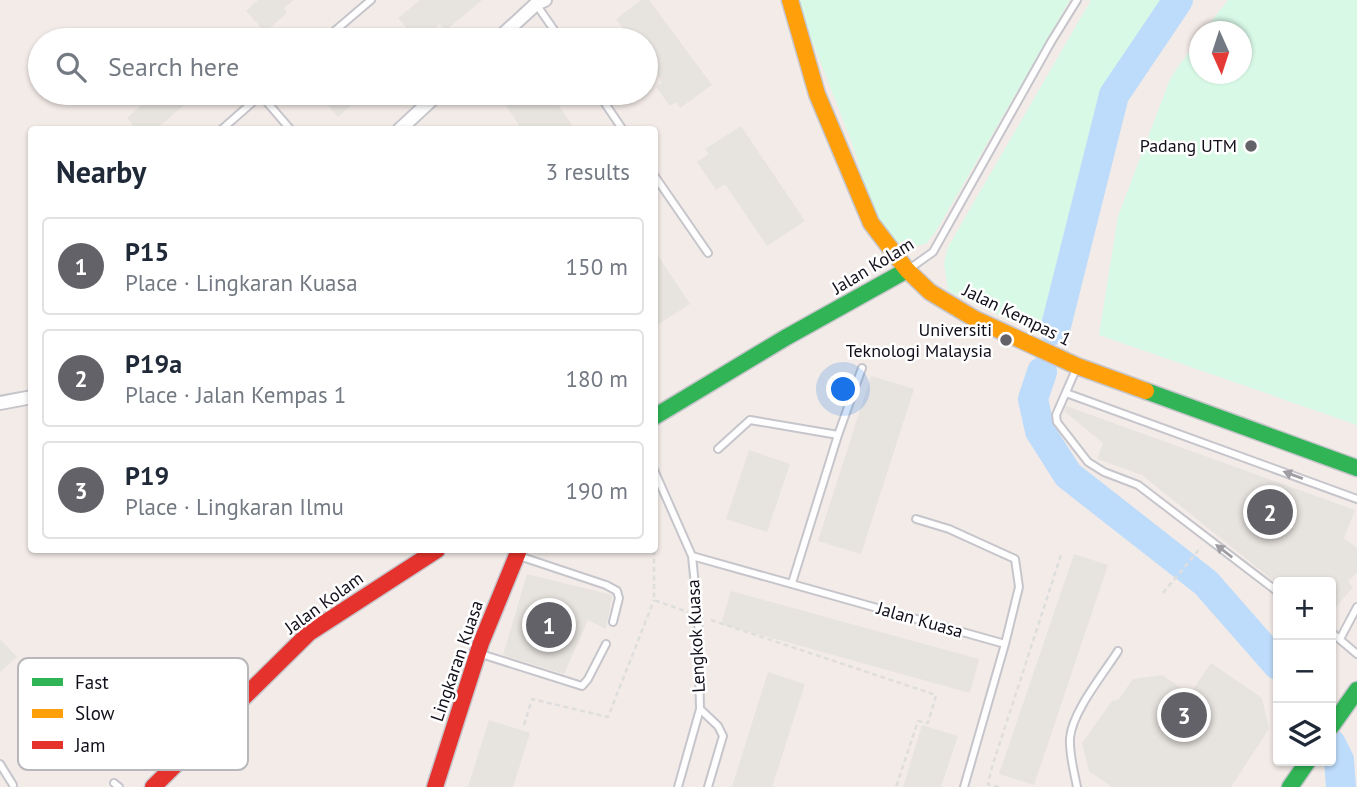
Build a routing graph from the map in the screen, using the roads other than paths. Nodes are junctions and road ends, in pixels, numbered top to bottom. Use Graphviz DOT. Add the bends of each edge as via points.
graph roads {
  1 [pos="371,0"];
  2 [pos="790,0"];
  3 [pos="1077,0"];
  4 [pos="538,1"];
  5 [pos="338,28"];
  6 [pos="510,28"];
  7 [pos="554,28"];
  8 [pos="248,105"];
  9 [pos="271,105"];
  10 [pos="426,105"];
  11 [pos="606,105"];
  12 [pos="225,126"];
  13 [pos="288,126"];
  14 [pos="403,126"];
  15 [pos="620,126"];
  16 [pos="658,181"];
  17 [pos="708,253"];
  18 [pos="907,270"];
  19 [pos="1077,366"];
  20 [pos="862,368"];
  21 [pos="1066,393"];
  22 [pos="28,398"];
  23 [pos="0,402"];
  24 [pos="658,415"];
  25 [pos="838,435"];
  26 [pos="718,449"];
  27 [pos="1357,468"];
  28 [pos="658,478"];
  29 [pos="1357,499"];
  30 [pos="916,519"];
  31 [pos="432,553"];
  32 [pos="518,553"];
  33 [pos="521,553"];
  34 [pos="692,555"];
  35 [pos="792,583"];
  36 [pos="1273,588"];
  37 [pos="1357,607"];
  38 [pos="613,622"];
  39 [pos="1336,636"];
  40 [pos="1340,639"];
  41 [pos="606,643"];
  42 [pos="1005,644"];
  43 [pos="1118,651"];
  44 [pos="478,653"];
  45 [pos="1357,654"];
  46 [pos="1357,690"];
  47 [pos="248,693"];
  48 [pos="700,709"];
  49 [pos="1336,720"];
  50 [pos="0,764"];
  51 [pos="1305,766"];
  52 [pos="170,770"];
  53 [pos="13,785"];
  54 [pos="153,787"];
  55 [pos="435,787"];
  56 [pos="678,787"];
  57 [pos="708,787"];
  58 [pos="964,787"];
  59 [pos="1077,787"];
  60 [pos="1290,787"];
  1 -- 5 [label="lane"];
  2 -- 18 [label="street, Jalan Kempas 1" via="817,94 871,223"];
  3 -- 18 [label="lane, Jalan Kolam" via="933,252"];
  4 -- 6 [label="street"];
  4 -- 7 [label="lane"];
  8 -- 12 [label="lane"];
  9 -- 13 [label="lane"];
  10 -- 14 [label="street"];
  11 -- 15 [label="lane"];
  16 -- 17 [label="lane"];
  18 -- 19 [label="street, Jalan Kempas 1" via="930,292 975,319"];
  18 -- 24 [label="street, Jalan Kolam"];
  19 -- 21 [label="lane"];
  19 -- 27 [label="street, Jalan Kempas 1"];
  20 -- 25 [label="lane"];
  29 -- 21 [label="lane, one-way"];
  36 -- 21 [label="lane, one-way" via="1138,485 1088,462 1057,422"];
  22 -- 23 [label="street"];
  25 -- 26 [label="lane" via="750,420"];
  25 -- 35 [label="lane"];
  28 -- 34 [label="lane, Lengkok Kuasa"];
  30 -- 42 [label="lane" via="1015,559 1019,587"];
  31 -- 47 [label="street, Jalan Kolam" via="309,633"];
  32 -- 44 [label="street, Lingkaran Kuasa"];
  33 -- 38 [label="lane" via="617,591"];
  34 -- 35 [label="lane, Jalan Kuasa"];
  34 -- 48 [label="lane, Lengkok Kuasa"];
  35 -- 42 [label="lane, Jalan Kuasa"];
  37 -- 40 [label="lane"];
  39 -- 40 [label="lane"];
  40 -- 45 [label="lane"];
  41 -- 44 [label="lane" via="582,686"];
  42 -- 58 [label="lane"];
  43 -- 59 [label="lane" via="1070,733"];
  44 -- 55 [label="street, Lingkaran Kuasa"];
  46 -- 49 [label="street"];
  48 -- 56 [label="lane, Lengkok Kuasa"];
  48 -- 57 [label="lane" via="723,736"];
  50 -- 53 [label="lane"];
  51 -- 60 [label="street"];
  52 -- 54 [label="street, Jalan Kolam"];
}
